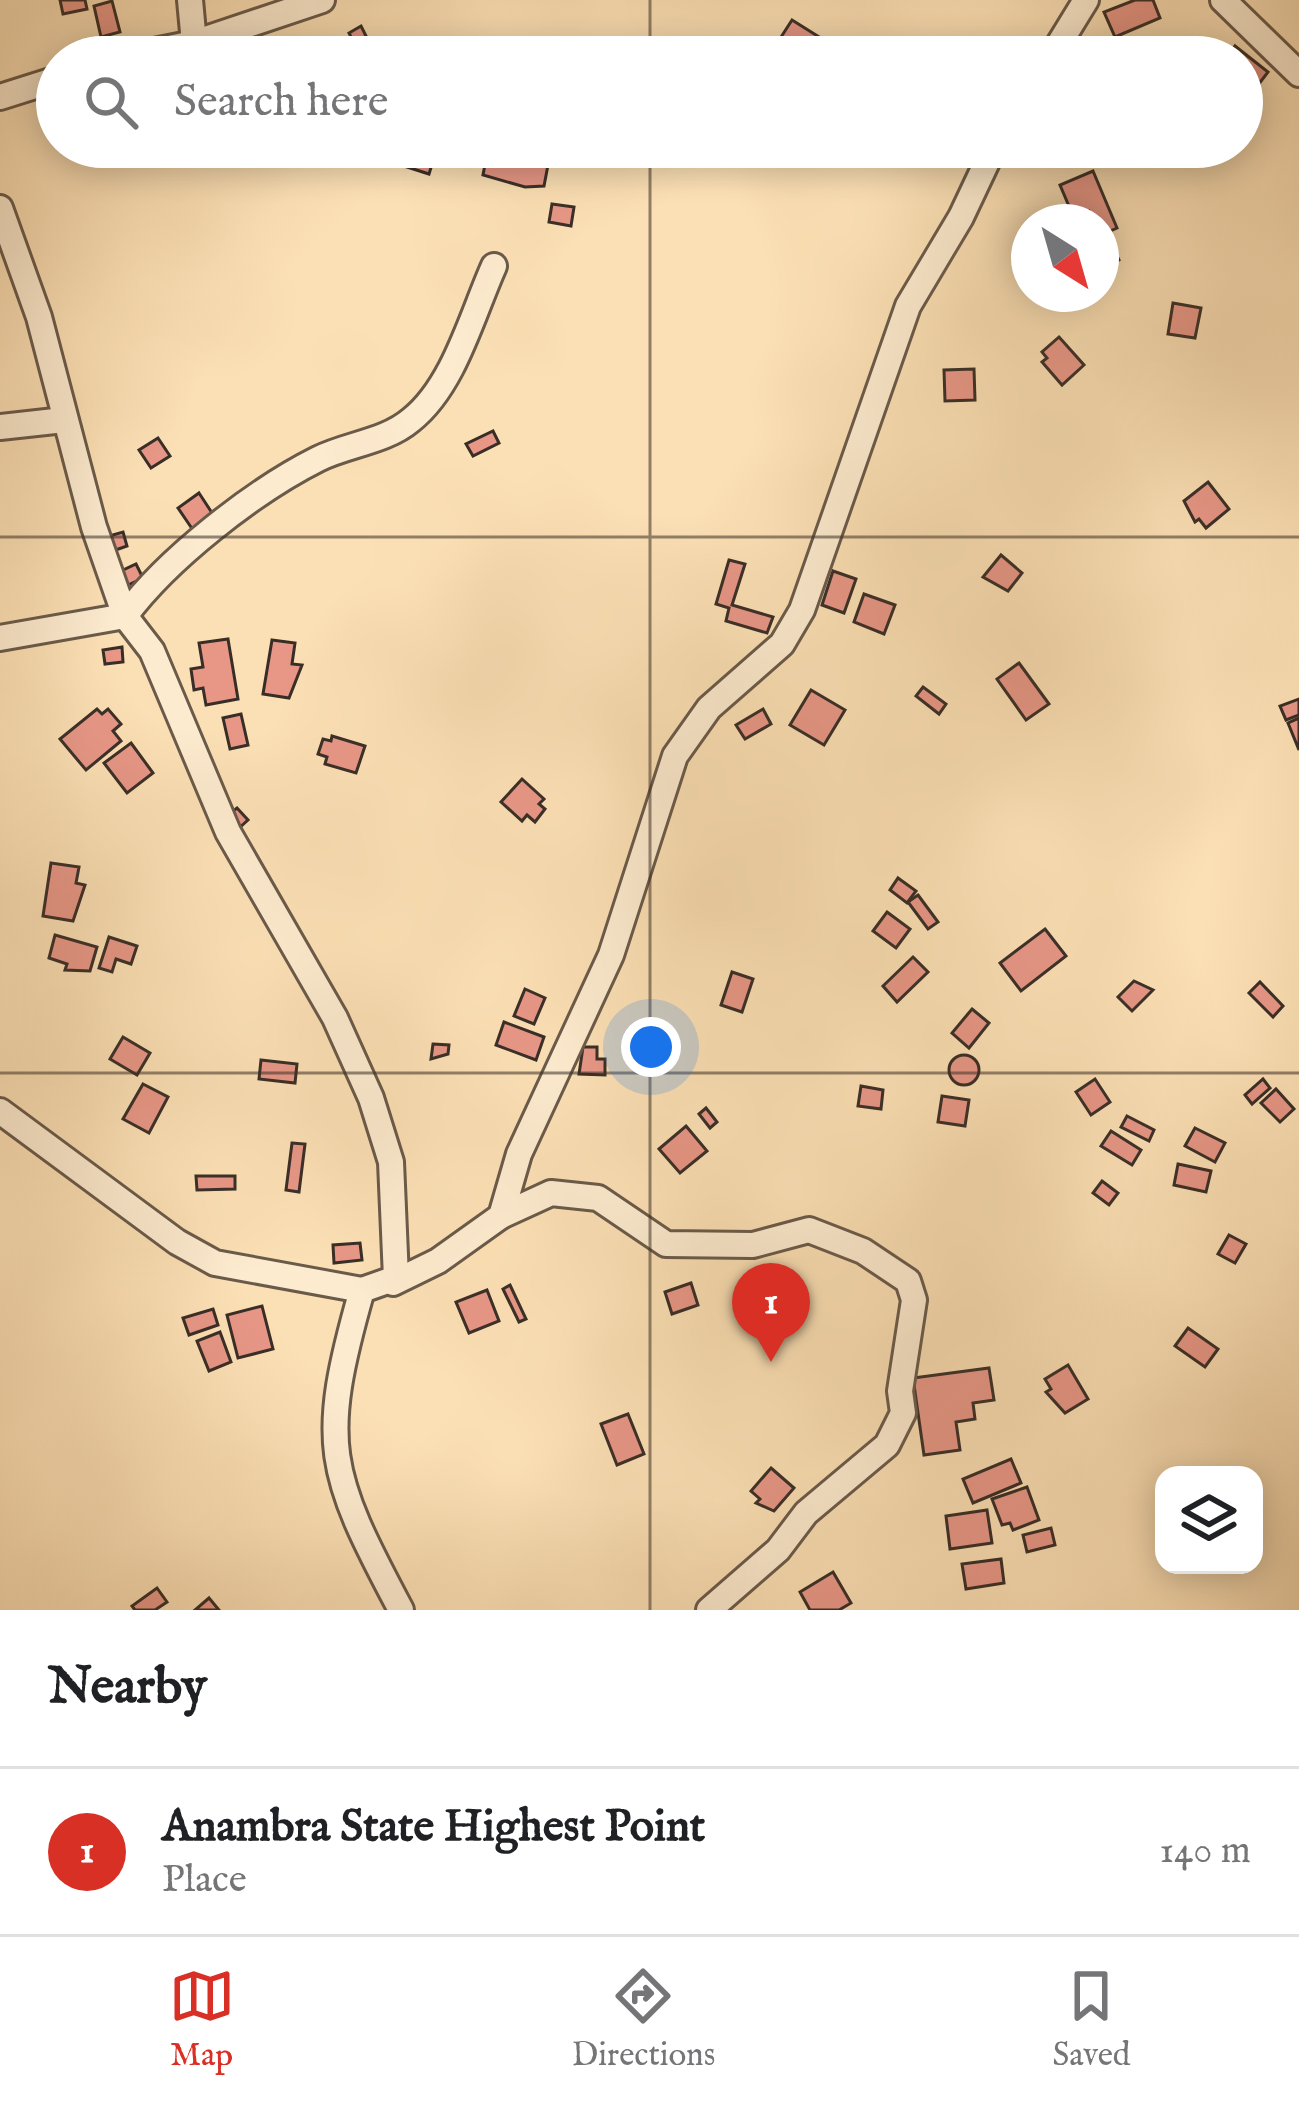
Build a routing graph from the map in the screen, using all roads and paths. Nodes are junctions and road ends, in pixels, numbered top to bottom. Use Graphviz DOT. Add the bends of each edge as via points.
graph roads {
  1 [pos="190,0"];
  2 [pos="322,0"];
  3 [pos="1086,0"];
  4 [pos="1223,0"];
  5 [pos="193,36"];
  6 [pos="215,36"];
  7 [pos="1064,36"];
  8 [pos="1260,36"];
  9 [pos="1263,39"];
  10 [pos="1299,74"];
  11 [pos="36,86"];
  12 [pos="0,97"];
  13 [pos="984,168"];
  14 [pos="0,208"];
  15 [pos="494,266"];
  16 [pos="64,420"];
  17 [pos="0,427"];
  18 [pos="125,616"];
  19 [pos="0,638"];
  20 [pos="0,1112"];
  21 [pos="501,1216"];
  22 [pos="396,1278"];
  23 [pos="362,1290"];
  24 [pos="401,1610"];
  25 [pos="709,1610"];
  1 -- 5 [label="street"];
  2 -- 6 [label="street"];
  3 -- 7 [label="street"];
  4 -- 8 [label="street"];
  9 -- 10 [label="street"];
  11 -- 12 [label="street"];
  13 -- 21 [label="street" via="908,306 802,610 782,644 709,708 675,756 611,955 519,1154"];
  14 -- 16 [label="street" via="40,316"];
  15 -- 18 [label="street" via="444,377 410,422 278,483 146,588"];
  16 -- 17 [label="street"];
  16 -- 18 [label="street"];
  18 -- 19 [label="street"];
  18 -- 22 [label="street" via="152,651 228,832 371,1098 392,1162"];
  20 -- 23 [label="street" via="215,1262"];
  21 -- 22 [label="street" via="438,1261"];
  21 -- 25 [label="street" via="551,1193 598,1198 666,1244 753,1245 809,1230 863,1251 908,1281 914,1300 903,1413 887,1445"];
  22 -- 23 [label="street"];
  23 -- 24 [label="street" via="332,1430 335,1468 349,1514"];
}
